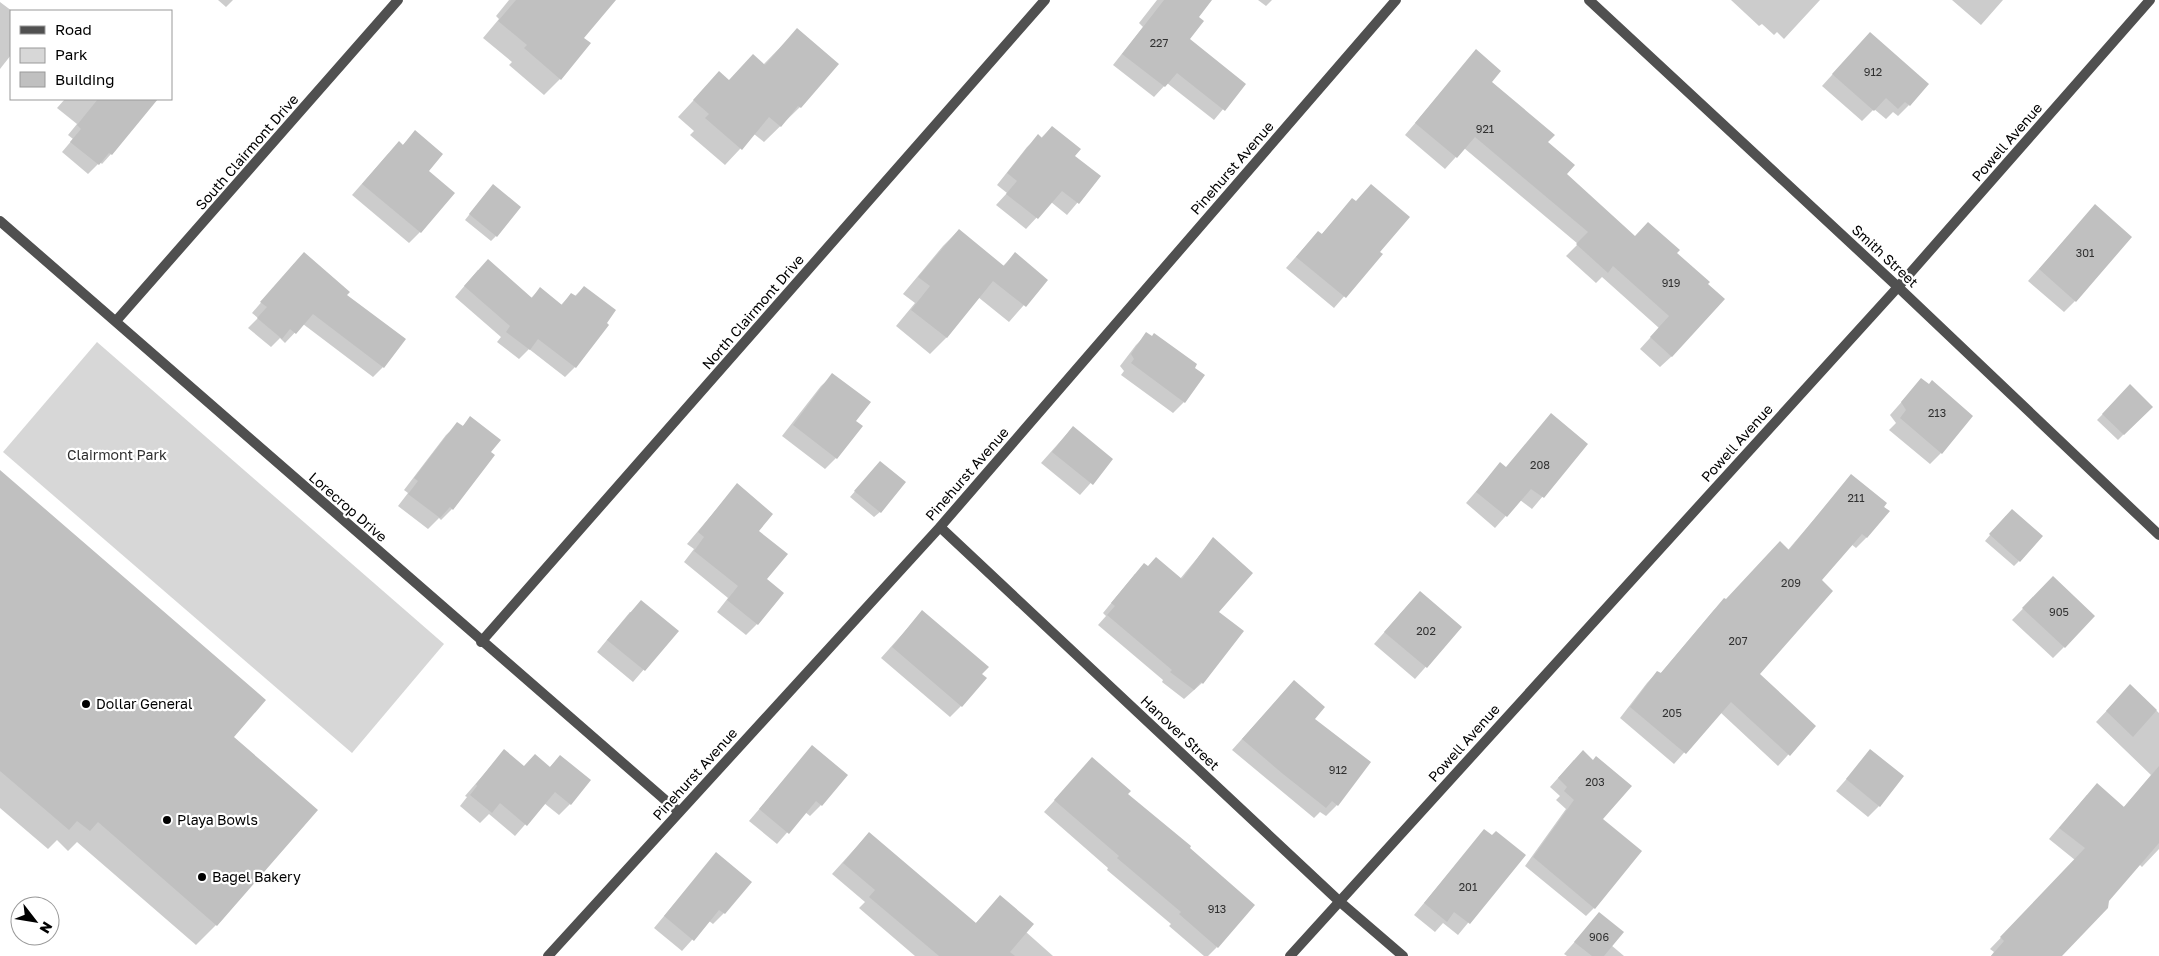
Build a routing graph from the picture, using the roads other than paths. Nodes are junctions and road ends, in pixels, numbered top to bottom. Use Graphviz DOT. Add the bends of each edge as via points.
graph roads {
  1 [pos="398,0"];
  2 [pos="1045,0"];
  3 [pos="1396,0"];
  4 [pos="1589,0"];
  5 [pos="2150,0"];
  6 [pos="0,221"];
  7 [pos="1898,286"];
  8 [pos="116,322"];
  9 [pos="940,527"];
  10 [pos="2159,535"];
  11 [pos="481,642"];
  12 [pos="679,812"];
  13 [pos="1339,900"];
  14 [pos="548,956"];
  15 [pos="1290,956"];
  16 [pos="1403,956"];
  1 -- 8 [label="street, South Clairmont Drive"];
  2 -- 11 [label="street, North Clairmont Drive"];
  3 -- 9 [label="street, Pinehurst Avenue"];
  4 -- 7 [label="street, Smith Street"];
  5 -- 7 [label="street, Powell Avenue"];
  6 -- 8 [label="street, Lorecrop Drive"];
  7 -- 10 [label="street, Smith Street"];
  7 -- 13 [label="street, Powell Avenue"];
  8 -- 11 [label="street, Lorecrop Drive"];
  9 -- 12 [label="street, Pinehurst Avenue"];
  9 -- 13 [label="street, Hanover Street"];
  11 -- 12 [label="street, Lorecrop Drive"];
  12 -- 14 [label="street, Pinehurst Avenue"];
  13 -- 15 [label="street, Powell Avenue"];
  13 -- 16 [label="street, Hanover Street"];
}
